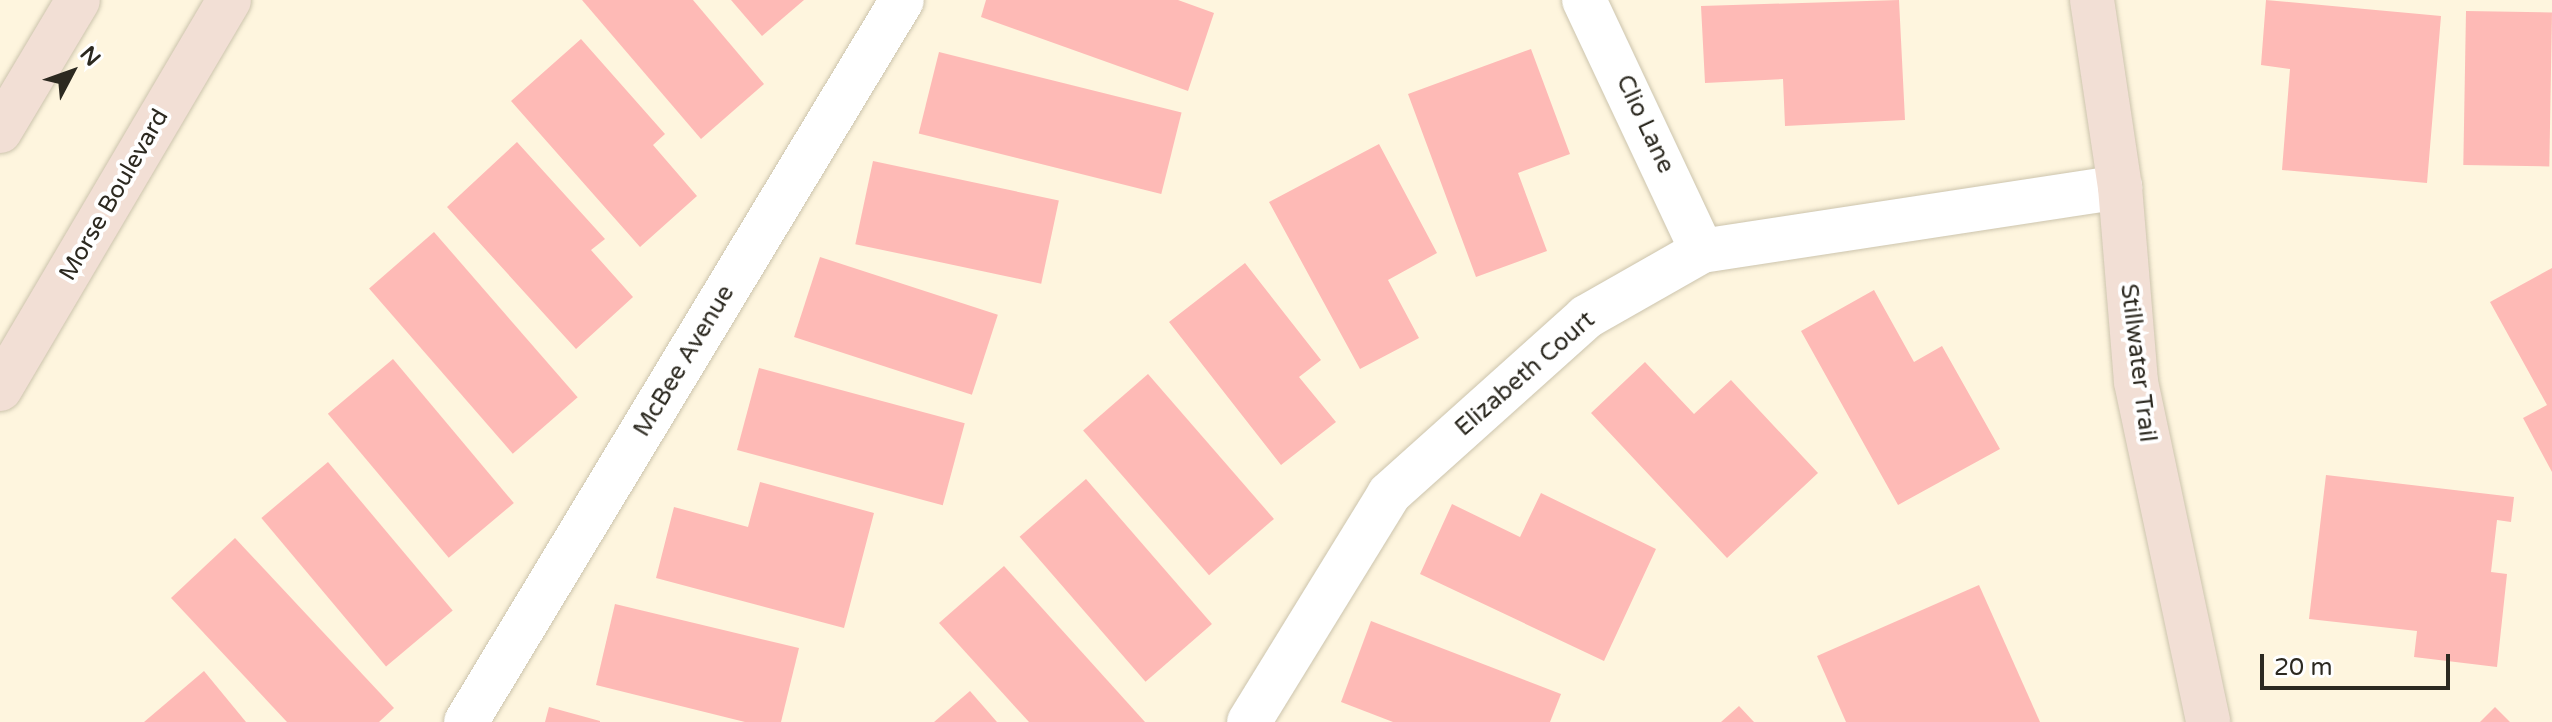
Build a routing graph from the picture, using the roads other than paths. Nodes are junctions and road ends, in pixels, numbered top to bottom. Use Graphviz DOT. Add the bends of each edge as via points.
graph roads {
  1 [pos="78,0"];
  2 [pos="229,0"];
  3 [pos="902,0"];
  4 [pos="1584,0"];
  5 [pos="2092,0"];
  6 [pos="0,131"];
  7 [pos="2120,187"];
  8 [pos="1702,251"];
  9 [pos="0,389"];
  10 [pos="466,722"];
  11 [pos="1249,722"];
  12 [pos="2208,722"];
  1 -- 6 [label="street"];
  2 -- 9 [label="street, Morse Boulevard"];
  3 -- 10 [label="street, McBee Avenue"];
  4 -- 8 [label="street, Clio Lane"];
  5 -- 7 [label="street, Stillwater Trail"];
  7 -- 8 [label="street, Elizabeth Court"];
  7 -- 12 [label="street, Stillwater Trail" via="2136,382"];
  8 -- 11 [label="street, Elizabeth Court" via="1586,317 1389,494"];
}
